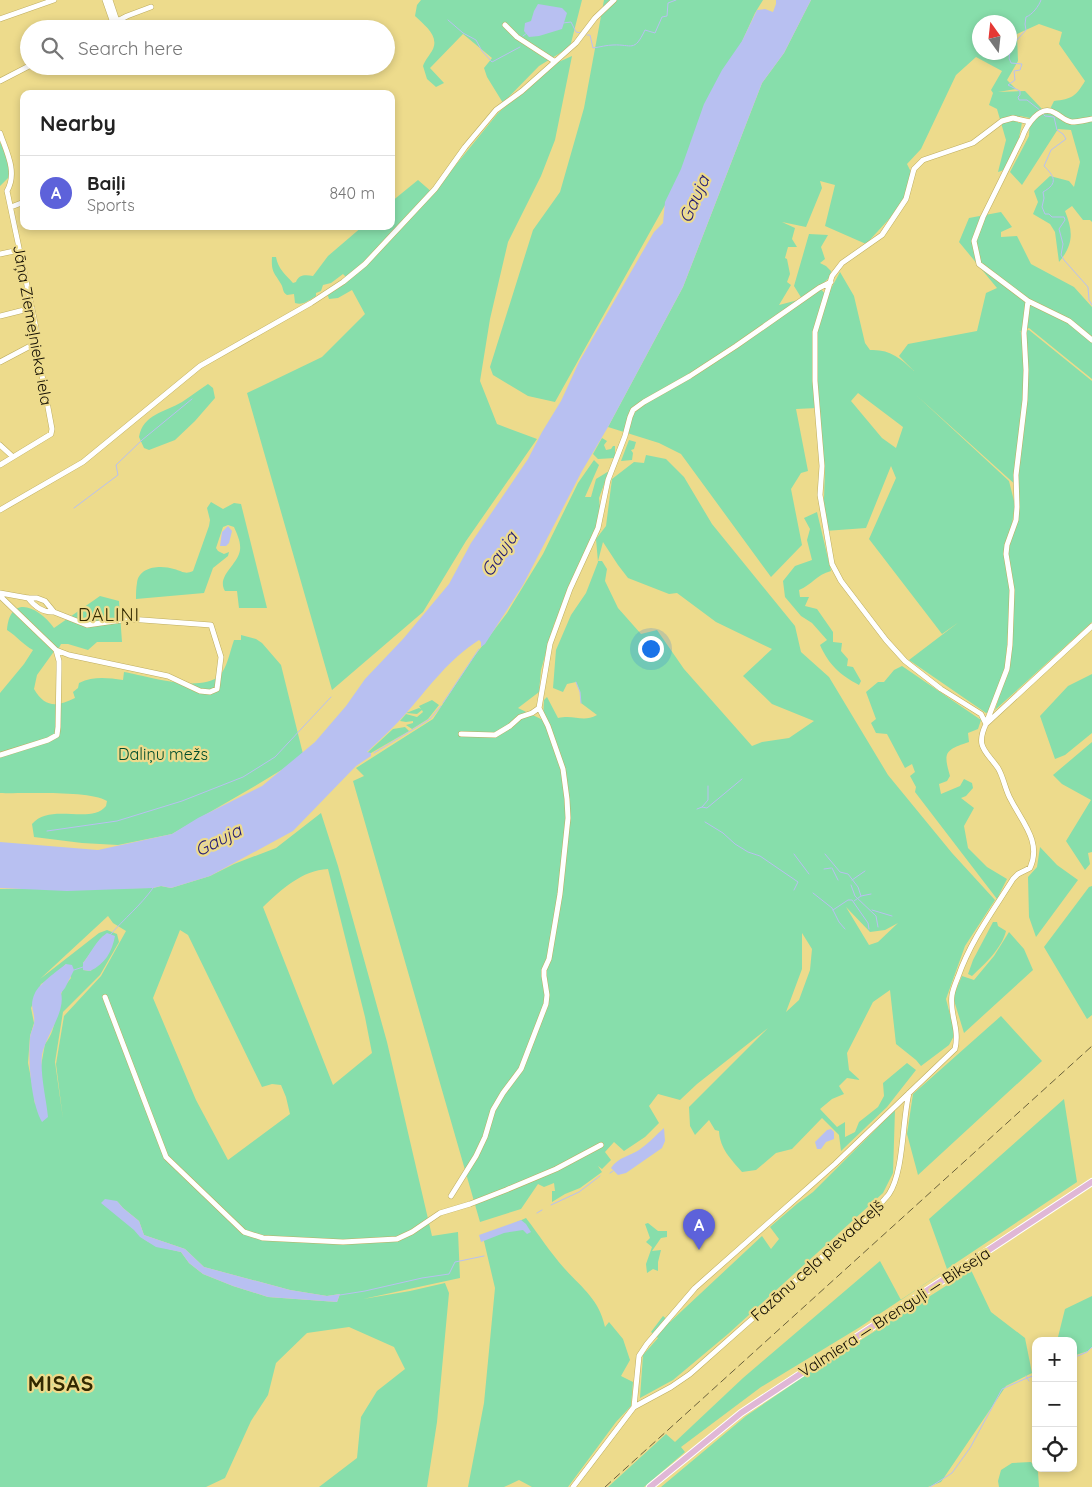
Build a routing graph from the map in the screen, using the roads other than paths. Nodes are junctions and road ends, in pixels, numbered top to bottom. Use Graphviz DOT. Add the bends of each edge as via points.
graph roads {
  1 [pos="54,0"];
  2 [pos="105,0"];
  3 [pos="110,0"];
  4 [pos="614,0"];
  5 [pos="151,7"];
  6 [pos="0,19"];
  7 [pos="114,20"];
  8 [pos="115,20"];
  9 [pos="120,20"];
  10 [pos="505,25"];
  11 [pos="554,61"];
  12 [pos="20,71"];
  13 [pos="0,81"];
  14 [pos="1092,119"];
  15 [pos="1030,122"];
  16 [pos="0,132"];
  17 [pos="0,191"];
  18 [pos="7,191"];
  19 [pos="20,204"];
  20 [pos="11,207"];
  21 [pos="19,250"];
  22 [pos="0,254"];
  23 [pos="830,282"];
  24 [pos="1028,301"];
  25 [pos="32,308"];
  26 [pos="0,316"];
  27 [pos="1092,340"];
  28 [pos="36,343"];
  29 [pos="0,362"];
  30 [pos="0,445"];
  31 [pos="13,457"];
  32 [pos="0,465"];
  33 [pos="0,510"];
  34 [pos="0,594"];
  35 [pos="28,598"];
  36 [pos="54,612"];
  37 [pos="1092,626"];
  38 [pos="56,650"];
  39 [pos="539,708"];
  40 [pos="532,713"];
  41 [pos="543,717"];
  42 [pos="986,724"];
  43 [pos="461,734"];
  44 [pos="0,755"];
  45 [pos="105,997"];
  46 [pos="910,1093"];
  47 [pos="601,1145"];
  48 [pos="1092,1182"];
  49 [pos="450,1196"];
  50 [pos="634,1407"];
  51 [pos="573,1487"];
  52 [pos="650,1487"];
  1 -- 6 [label="street"];
  2 -- 7 [label="street"];
  3 -- 8 [label="street"];
  4 -- 11 [label="street" via="576,43"];
  5 -- 9 [label="street"];
  10 -- 11 [label="street" via="517,37"];
  11 -- 33 [label="street" via="496,110 435,189 365,264 343,282 200,366 83,462"];
  12 -- 13 [label="street"];
  14 -- 15 [label="street" via="1072,122 1054,112 1044,111"];
  15 -- 23 [label="street" via="1013,118 1002,121 972,143 918,164 906,199 885,231 878,240 842,264"];
  15 -- 24 [label="street" via="974,241 979,264"];
  16 -- 18 [label="street" via="12,168"];
  17 -- 18 [label="street"];
  18 -- 20 [label="street, Jāņa Ziemeļnieka iela"];
  19 -- 20 [label="street"];
  20 -- 21 [label="street, Jāņa Ziemeļnieka iela"];
  21 -- 22 [label="street"];
  21 -- 25 [label="street, Jāņa Ziemeļnieka iela"];
  23 -- 39 [label="street" via="690,376 633,410 608,480 598,528 570,589 550,644"];
  23 -- 42 [label="street" via="815,332 814,356 822,466 820,495 832,564 841,581 905,661 981,714"];
  24 -- 27 [label="street" via="1069,321"];
  24 -- 42 [label="street" via="1016,520 1006,554 1012,590 1010,645 1007,669"];
  25 -- 26 [label="street"];
  25 -- 28 [label="street, Jāņa Ziemeļnieka iela"];
  28 -- 29 [label="street"];
  28 -- 31 [label="street, Jāņa Ziemeļnieka iela" via="51,434"];
  30 -- 31 [label="street"];
  31 -- 32 [label="street"];
  34 -- 35 [label="street"];
  34 -- 38 [label="street"];
  35 -- 36 [label="street" via="38,608"];
  35 -- 36 [label="street" via="45,601"];
  36 -- 38 [label="street" via="87,625 129,619 211,625 221,657 217,688 210,692 200,691 168,676"];
  37 -- 42 [label="street"];
  38 -- 44 [label="street" via="59,661 57,735"];
  39 -- 40 [label="street"];
  39 -- 41 [label="street"];
  40 -- 41 [label="street"];
  40 -- 43 [label="street" via="520,717 496,734"];
  41 -- 49 [label="street" via="563,769 568,818 560,894 549,959 544,970 546,1004 521,1069 503,1093 476,1156"];
  42 -- 46 [label="street" via="982,738 985,752 997,767 1010,799 1027,827 1034,852 1032,863 1030,868 1013,879 973,940 960,970 952,994 957,1032 955,1049"];
  45 -- 47 [label="street" via="166,1157 244,1232 257,1236 343,1242 397,1239 440,1213 514,1186"];
  46 -- 50 [label="street" via="695,1288 639,1356"];
  46 -- 50 [label="street, Fazānu ceļa pievadceļš" via="899,1168 889,1193 876,1209 690,1374"];
  48 -- 52 [label="main road, Valmiera — Brenguļi — Bikseja" via="741,1413"];
  50 -- 51 [label="street"];
}
